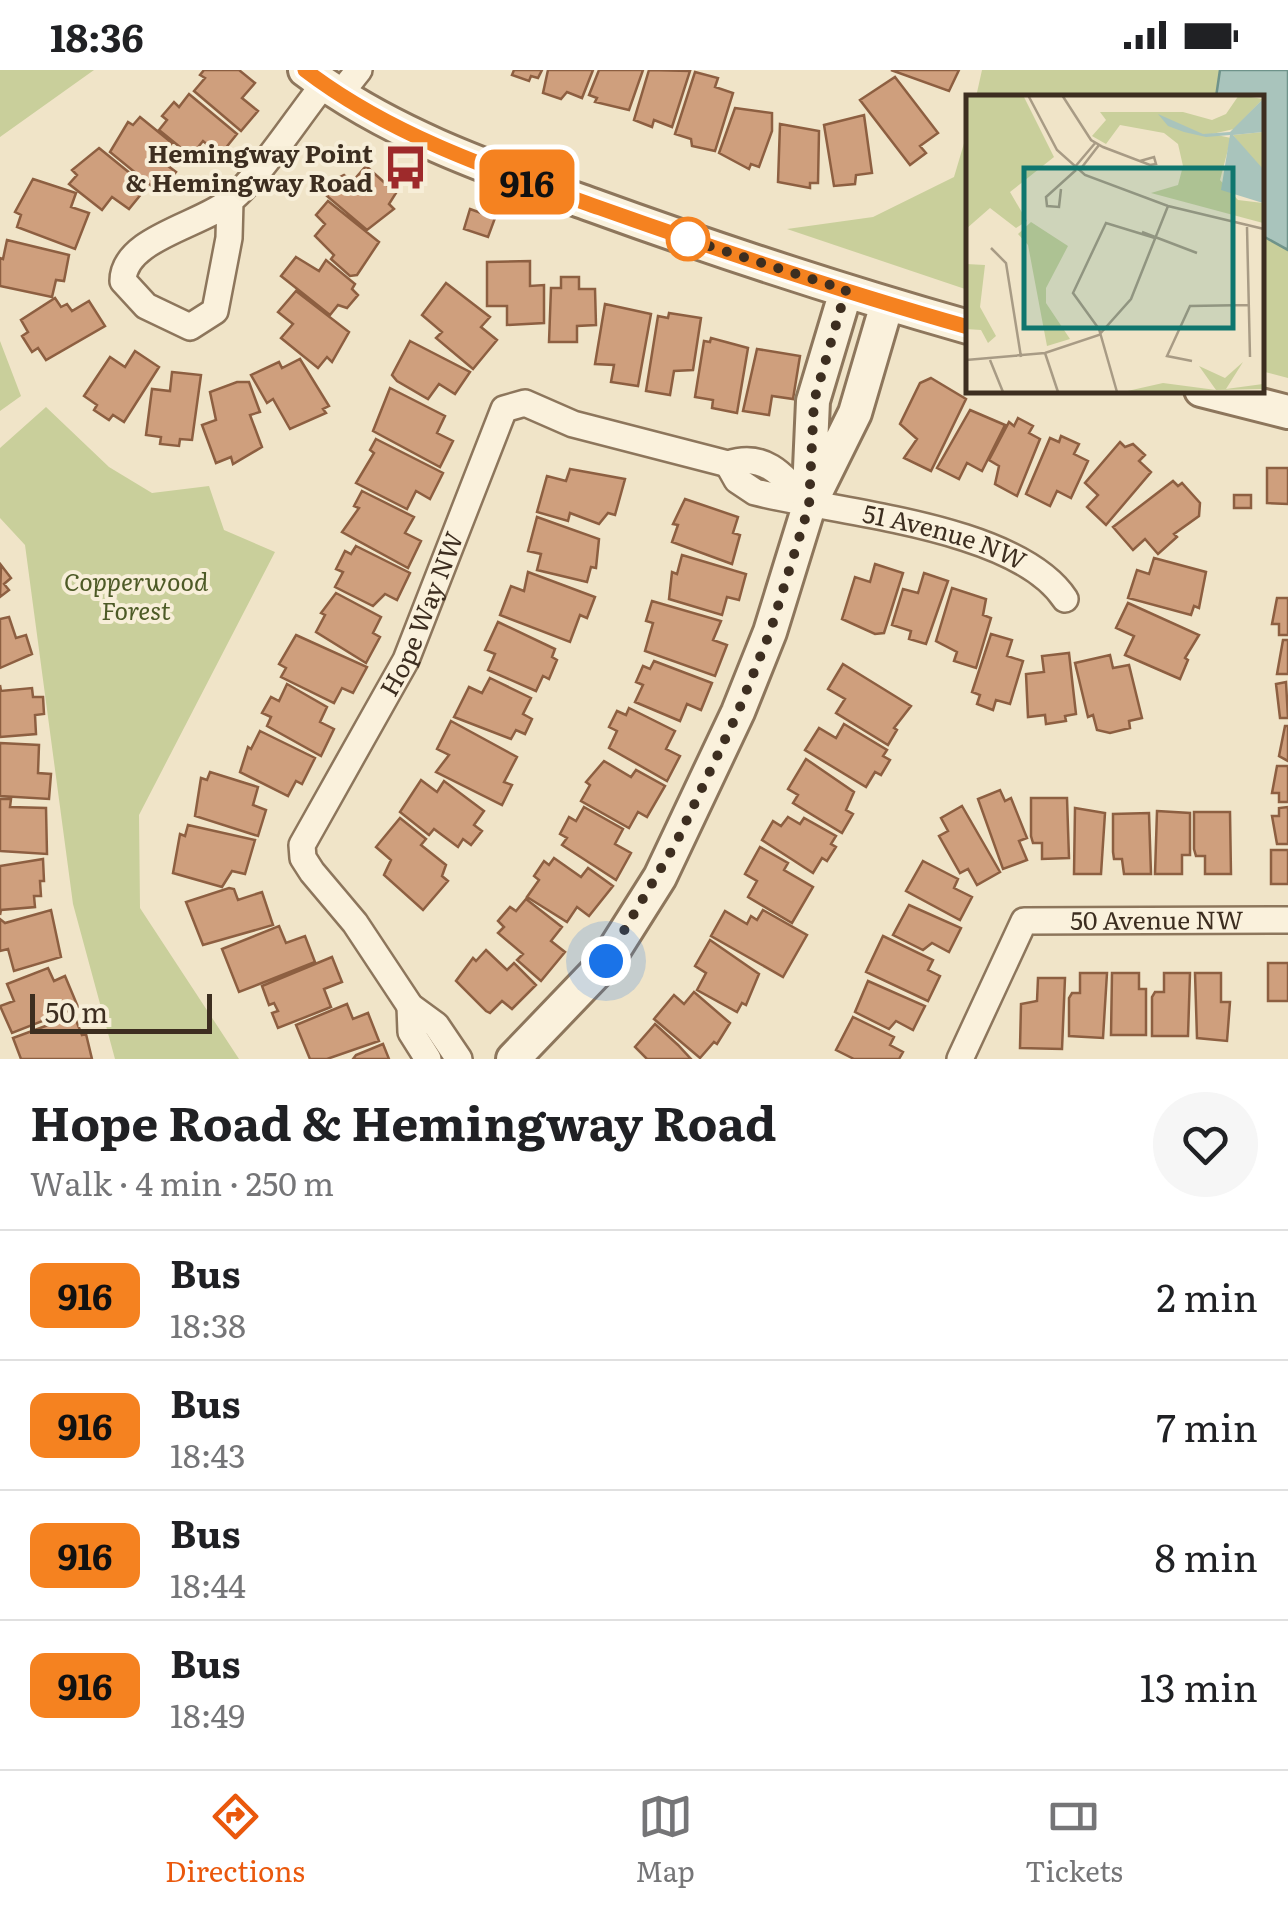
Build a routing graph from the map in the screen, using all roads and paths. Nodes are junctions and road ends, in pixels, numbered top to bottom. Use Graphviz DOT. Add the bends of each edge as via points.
graph roads {
  1 [pos="326,77"];
  2 [pos="230,201"];
  3 [pos="846,290"];
  4 [pos="887,304"];
  5 [pos="966,326"];
  6 [pos="1208,392"];
  7 [pos="1288,412"];
  8 [pos="809,506"];
  9 [pos="1065,600"];
  10 [pos="1288,920"];
  11 [pos="410,1006"];
  12 [pos="428,1059"];
  13 [pos="459,1059"];
  14 [pos="513,1059"];
  15 [pos="960,1059"];
  1 -- 2 [label="street"];
  1 -- 3 [label="street" via="375,117 518,179"];
  2 -- 2 [label="street" via="135,252 124,281 146,306 190,327 215,311"];
  3 -- 4 [label="street"];
  3 -- 8 [label="street" via="814,401"];
  4 -- 5 [label="street"];
  4 -- 8 [label="street" via="855,412"];
  6 -- 7 [label="street"];
  8 -- 9 [label="street, 51 Avenue NW" via="978,541 1050,576"];
  8 -- 11 [label="street, Hope Way NW" via="755,492 728,464 573,424 525,403 504,409 406,660 302,845 302,858"];
  8 -- 14 [label="street" via="738,712 660,877 606,961"];
  10 -- 15 [label="street, 50 Avenue NW" via="1024,921"];
  11 -- 12 [label="street, Hope Way NW" via="411,1032"];
  11 -- 13 [label="street, Hope Way NW" via="436,1026"];
}
